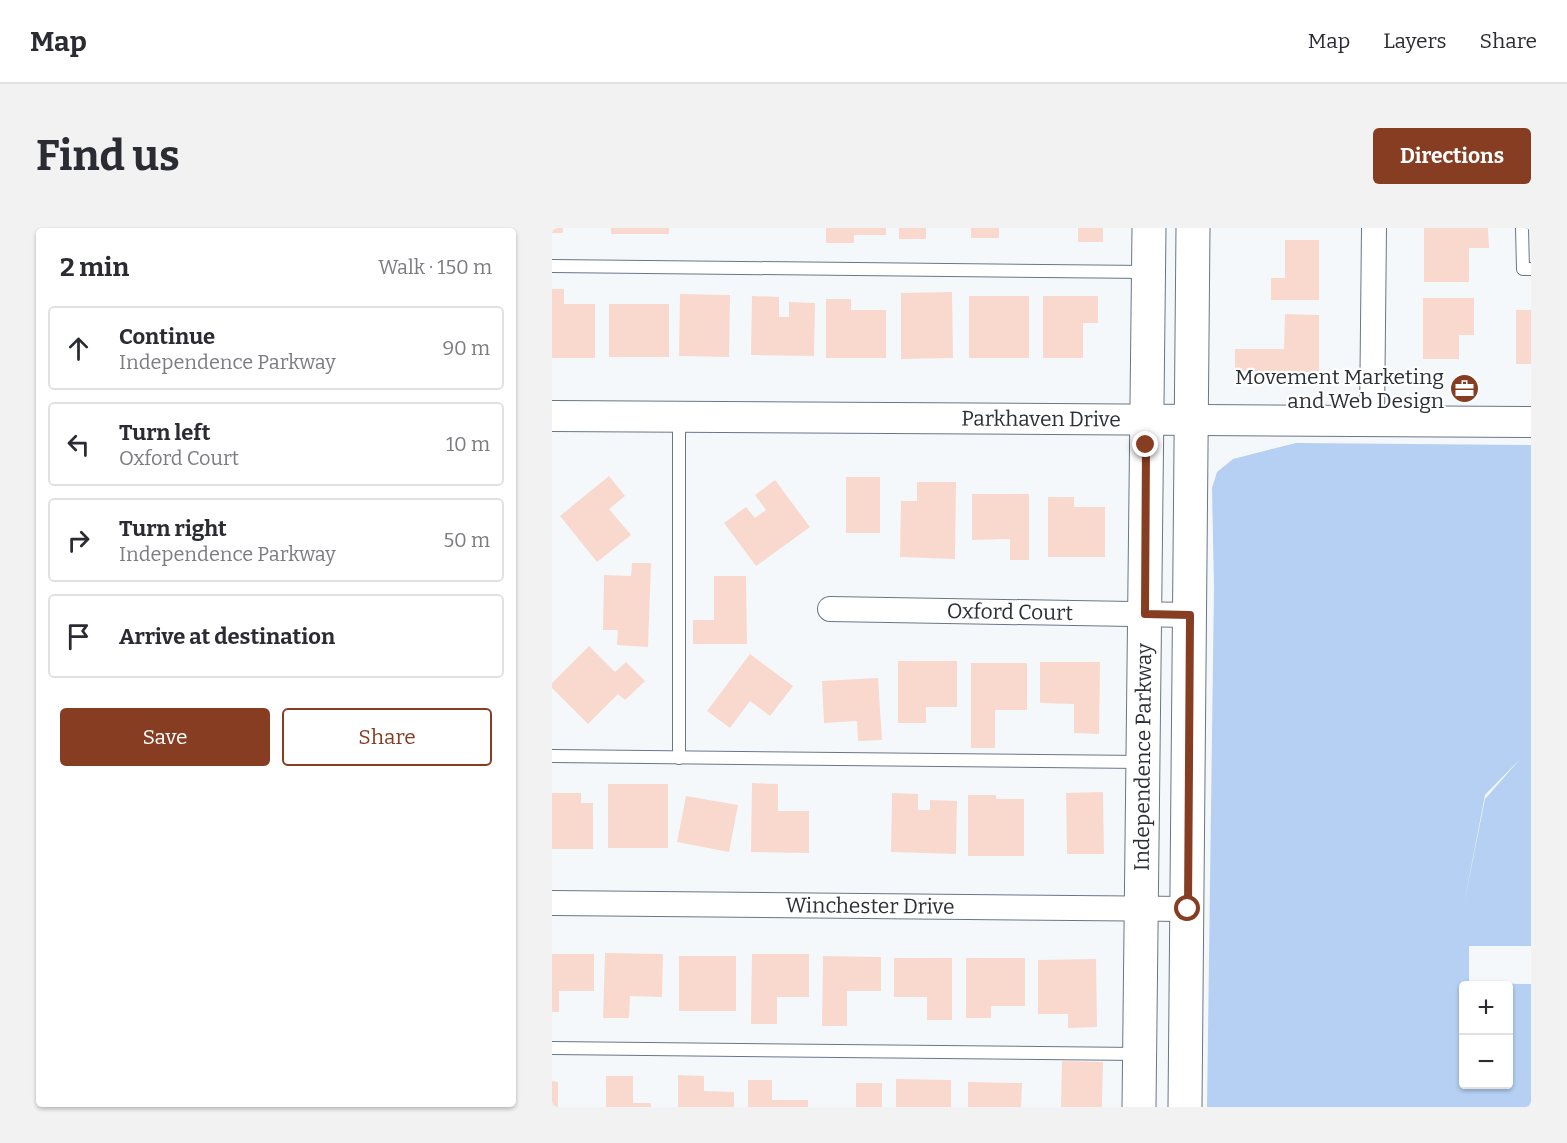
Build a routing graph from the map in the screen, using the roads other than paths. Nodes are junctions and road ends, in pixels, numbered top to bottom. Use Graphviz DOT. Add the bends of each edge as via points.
graph roads {
  1 [pos="1149,228"];
  2 [pos="1193,228"];
  3 [pos="1374,228"];
  4 [pos="1522,228"];
  5 [pos="552,266"];
  6 [pos="1531,269"];
  7 [pos="1148,272"];
  8 [pos="552,416"];
  9 [pos="679,417"];
  10 [pos="1147,419"];
  11 [pos="1191,420"];
  12 [pos="1372,422"];
  13 [pos="1531,422"];
  14 [pos="830,609"];
  15 [pos="1145,614"];
  16 [pos="1190,615"];
  17 [pos="552,756"];
  18 [pos="679,758"];
  19 [pos="1143,762"];
  20 [pos="552,903"];
  21 [pos="1142,909"];
  22 [pos="1188,909"];
  23 [pos="552,1048"];
  24 [pos="1140,1054"];
  25 [pos="1139,1107"];
  26 [pos="1185,1107"];
  1 -- 7 [label="main road, Independence Parkway"];
  2 -- 11 [label="main road"];
  3 -- 12 [label="street"];
  4 -- 6 [label="lane" via="1522,269"];
  5 -- 7 [label="lane"];
  7 -- 10 [label="main road, Independence Parkway"];
  8 -- 9 [label="street, Parkhaven Drive"];
  9 -- 10 [label="street, Parkhaven Drive"];
  9 -- 18 [label="lane"];
  10 -- 11 [label="street, Parkhaven Drive"];
  10 -- 15 [label="main road, Independence Parkway"];
  11 -- 12 [label="street, Parkhaven Drive"];
  11 -- 16 [label="main road"];
  12 -- 13 [label="street, Parkhaven Drive"];
  14 -- 15 [label="street, Oxford Court"];
  15 -- 16 [label="street, Oxford Court"];
  15 -- 19 [label="main road, Independence Parkway"];
  16 -- 22 [label="main road"];
  17 -- 18 [label="lane"];
  18 -- 19 [label="lane"];
  19 -- 21 [label="main road, Independence Parkway"];
  20 -- 21 [label="street, Winchester Drive"];
  21 -- 22 [label="street, Winchester Drive"];
  21 -- 24 [label="main road, Independence Parkway"];
  22 -- 26 [label="main road"];
  23 -- 24 [label="lane"];
  24 -- 25 [label="main road, Independence Parkway"];
}
